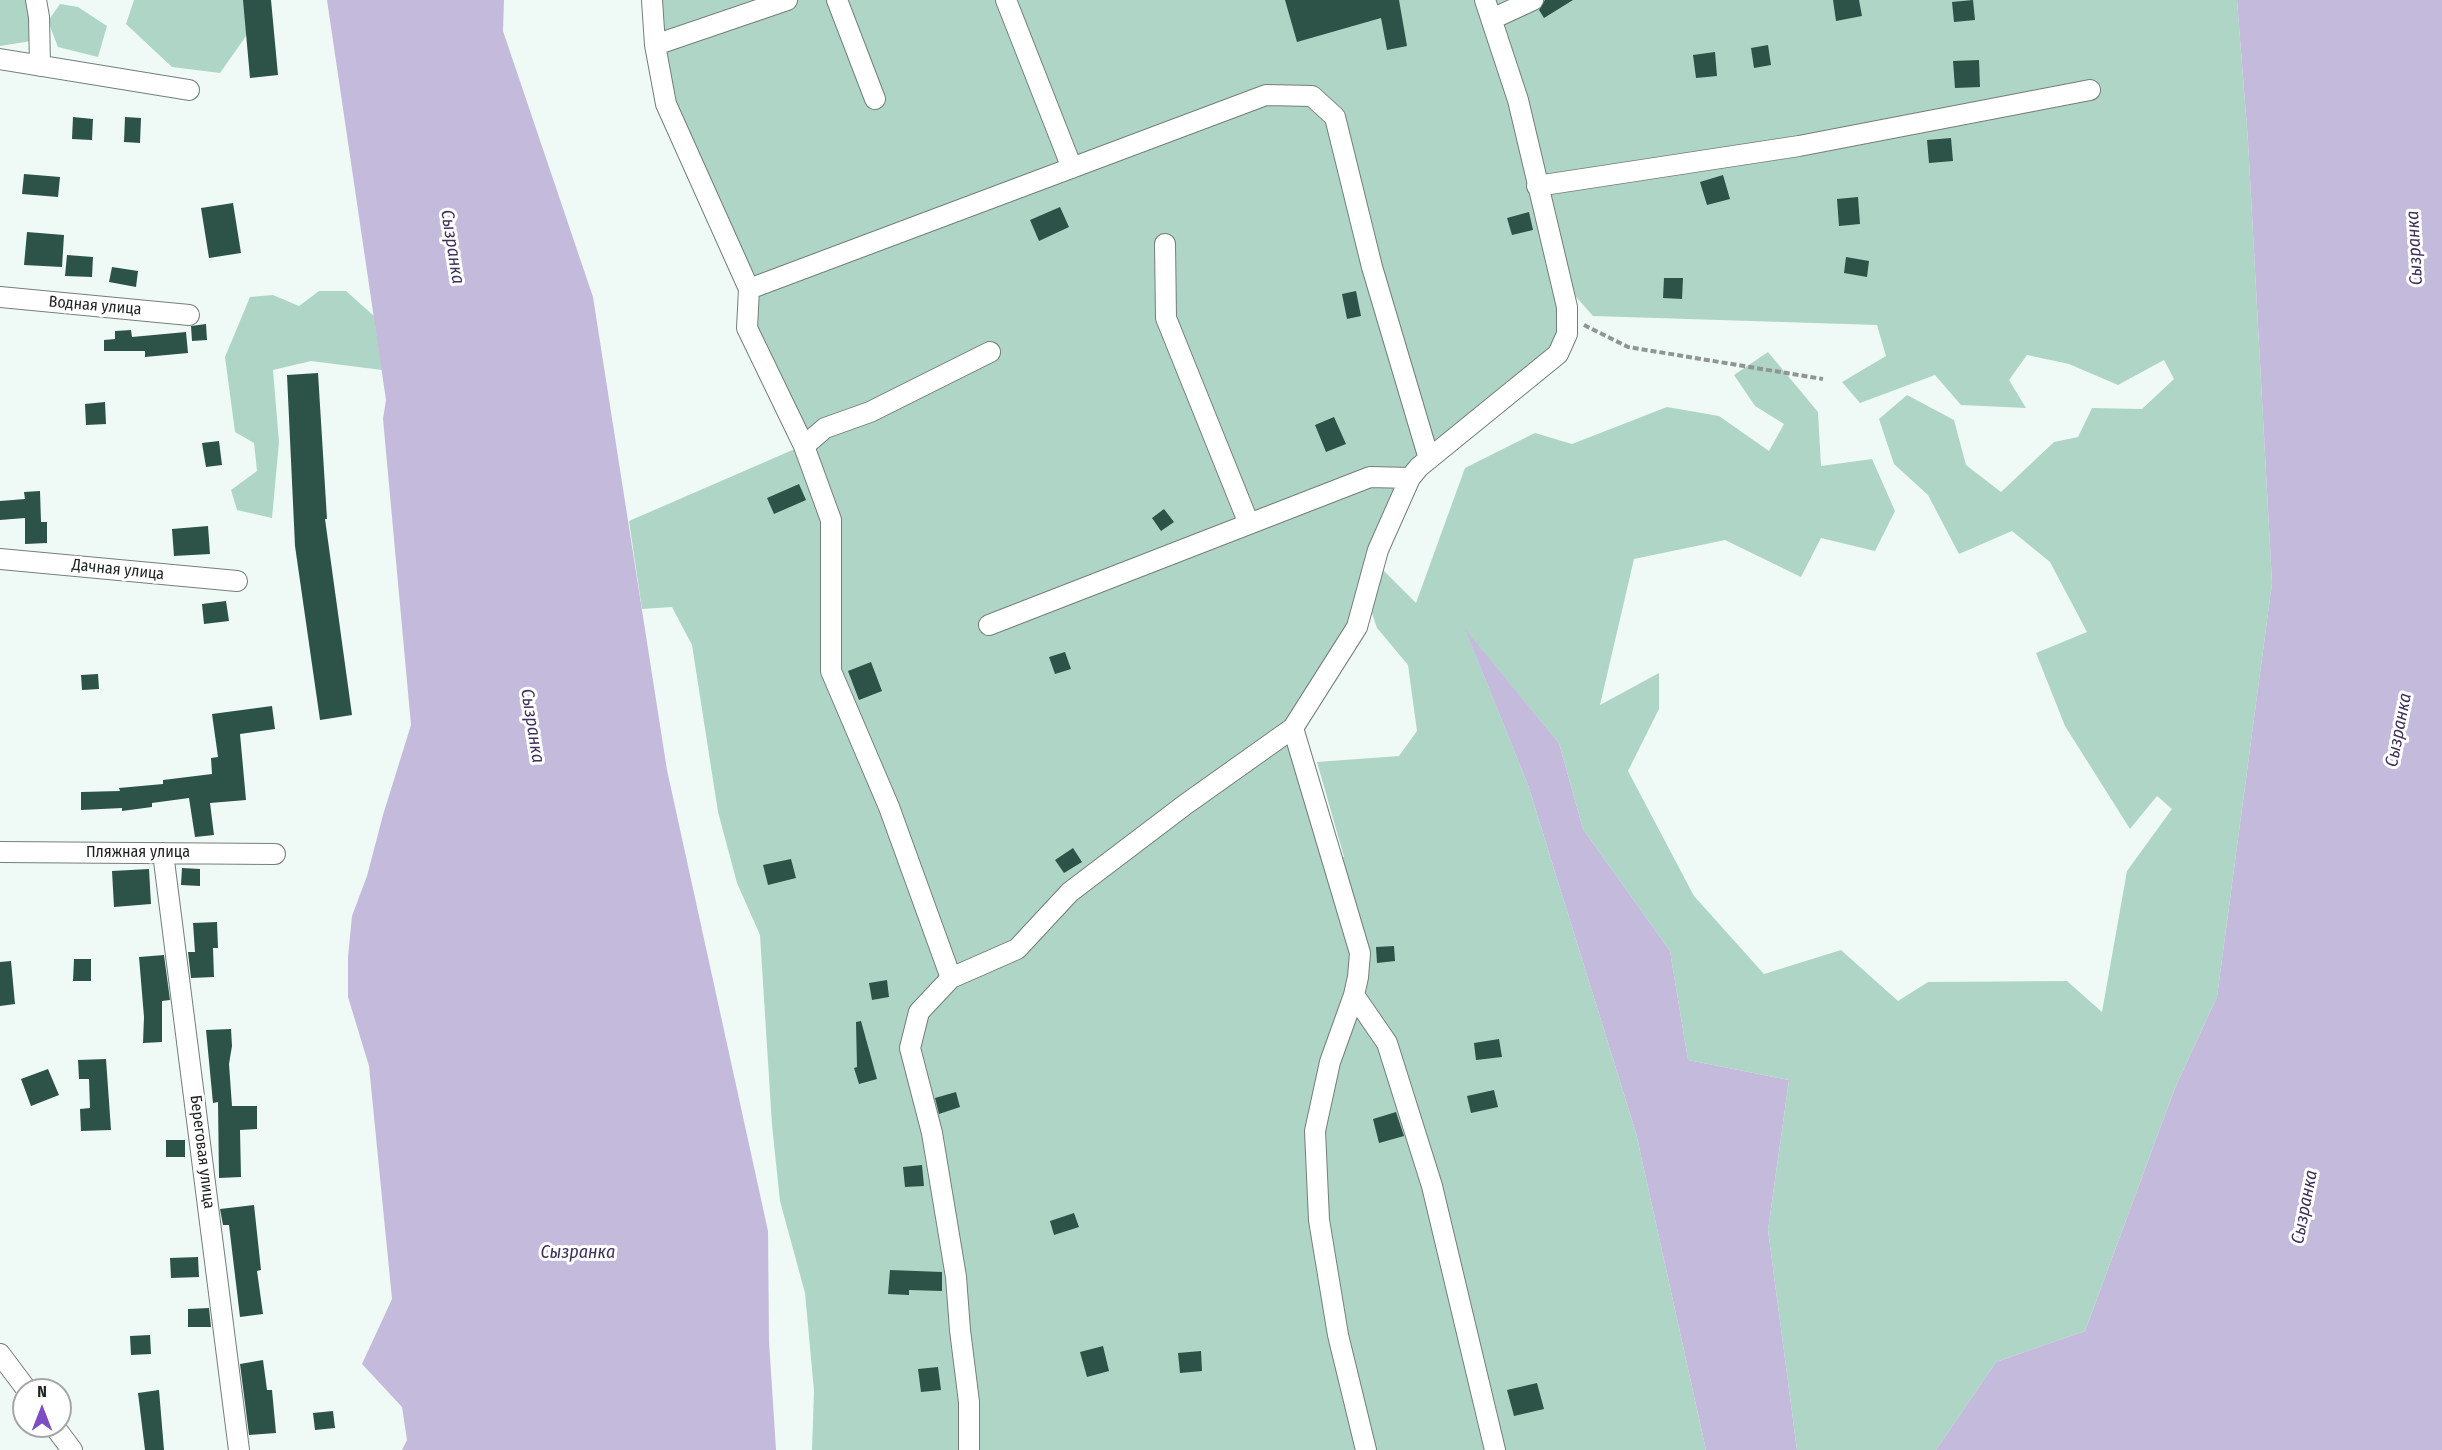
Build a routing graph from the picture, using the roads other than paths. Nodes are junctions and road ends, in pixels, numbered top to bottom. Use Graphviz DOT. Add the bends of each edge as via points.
graph roads {
  1 [pos="36,0"];
  2 [pos="651,0"];
  3 [pos="788,0"];
  4 [pos="837,0"];
  5 [pos="1006,0"];
  6 [pos="1485,0"];
  7 [pos="1533,0"];
  8 [pos="1492,19"];
  9 [pos="655,45"];
  10 [pos="0,59"];
  11 [pos="40,66"];
  12 [pos="189,90"];
  13 [pos="2090,90"];
  14 [pos="876,99"];
  15 [pos="1072,168"];
  16 [pos="1537,186"];
  17 [pos="1165,244"];
  18 [pos="749,289"];
  19 [pos="0,297"];
  20 [pos="189,315"];
  21 [pos="990,352"];
  22 [pos="804,446"];
  23 [pos="1429,459"];
  24 [pos="1410,478"];
  25 [pos="1250,524"];
  26 [pos="0,559"];
  27 [pos="237,581"];
  28 [pos="989,625"];
  29 [pos="1293,728"];
  30 [pos="0,852"];
  31 [pos="163,853"];
  32 [pos="275,854"];
  33 [pos="951,978"];
  34 [pos="1354,994"];
  35 [pos="0,1354"];
  36 [pos="18,1378"];
  37 [pos="239,1450"];
  38 [pos="969,1450"];
  39 [pos="1366,1450"];
  40 [pos="1495,1450"];
  1 -- 11 [label="street"];
  2 -- 9 [label="street"];
  3 -- 9 [label="street"];
  4 -- 14 [label="street"];
  5 -- 15 [label="street"];
  6 -- 8 [label="street"];
  7 -- 8 [label="street"];
  8 -- 16 [label="street" via="1518,100"];
  9 -- 18 [label="street" via="666,104"];
  10 -- 11 [label="street"];
  11 -- 12 [label="street"];
  13 -- 16 [label="street" via="1799,146"];
  15 -- 18 [label="street"];
  15 -- 23 [label="street" via="1266,95 1312,96 1335,117 1372,267"];
  16 -- 23 [label="street" via="1565,298 1567,334 1558,354"];
  17 -- 25 [label="street" via="1166,318"];
  18 -- 22 [label="street" via="747,328"];
  19 -- 20 [label="street, Водная улица"];
  21 -- 22 [label="street" via="870,412 825,428"];
  22 -- 33 [label="street" via="831,520 831,671 890,807"];
  23 -- 24 [label="street"];
  24 -- 25 [label="street" via="1370,477"];
  24 -- 29 [label="street" via="1378,550 1357,627"];
  25 -- 28 [label="street"];
  26 -- 27 [label="street, Дачная улица"];
  29 -- 33 [label="street" via="1070,892 1017,949"];
  29 -- 34 [label="street" via="1360,953"];
  30 -- 31 [label="street, Пляжная улица"];
  31 -- 32 [label="street, Пляжная улица"];
  31 -- 37 [label="street, Береговая улица"];
  33 -- 38 [label="street" via="919,1012 910,1048 932,1133 956,1277 969,1402"];
  34 -- 39 [label="street" via="1329,1062 1315,1131 1316,1173 1319,1220 1338,1335"];
  34 -- 40 [label="street" via="1387,1043 1432,1186"];
  35 -- 36 [label="street"];
}
